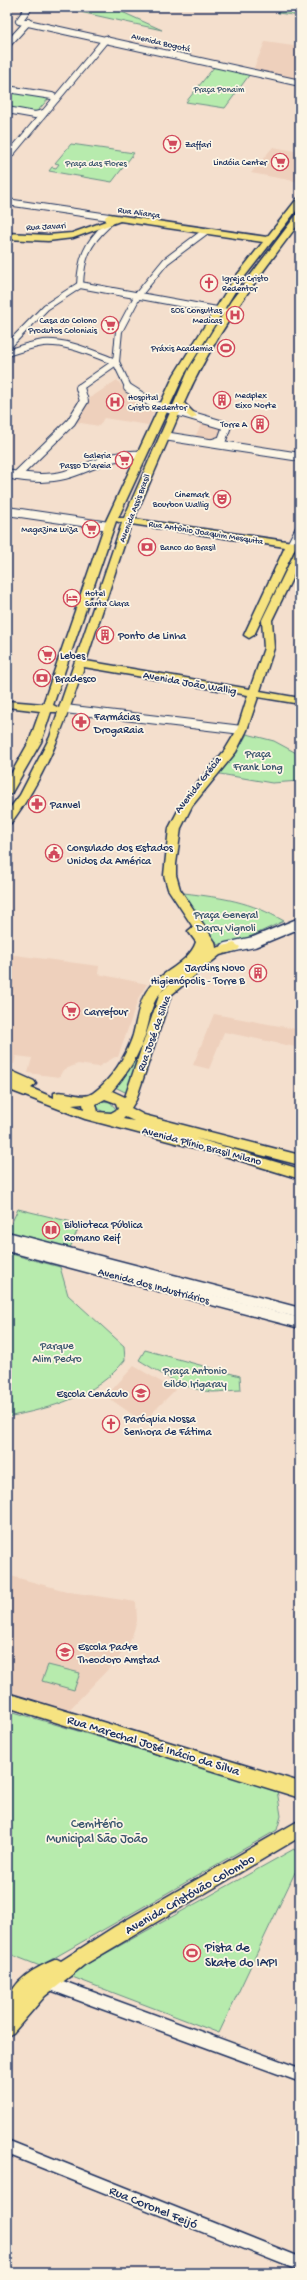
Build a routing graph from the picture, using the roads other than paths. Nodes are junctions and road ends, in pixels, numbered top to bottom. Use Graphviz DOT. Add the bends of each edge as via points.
graph roads {
  1 [pos="29,7"];
  2 [pos="28,22"];
  3 [pos="106,39"];
  4 [pos="7,45"];
  5 [pos="300,83"];
  6 [pos="7,89"];
  7 [pos="56,99"];
  8 [pos="7,110"];
  9 [pos="40,115"];
  10 [pos="7,158"];
  11 [pos="300,201"];
  12 [pos="7,202"];
  13 [pos="288,215"];
  14 [pos="300,216"];
  15 [pos="121,219"];
  16 [pos="109,221"];
  17 [pos="86,231"];
  18 [pos="206,231"];
  19 [pos="95,235"];
  20 [pos="7,236"];
  21 [pos="268,240"];
  22 [pos="80,285"];
  23 [pos="138,294"];
  24 [pos="217,310"];
  25 [pos="228,312"];
  26 [pos="8,349"];
  27 [pos="116,362"];
  28 [pos="177,408"];
  29 [pos="164,409"];
  30 [pos="192,416"];
  31 [pos="164,436"];
  32 [pos="224,443"];
  33 [pos="141,455"];
  34 [pos="300,457"];
  35 [pos="7,474"];
  36 [pos="20,475"];
  37 [pos="7,511"];
  38 [pos="128,520"];
  39 [pos="110,523"];
  40 [pos="300,528"];
  41 [pos="297,548"];
  42 [pos="258,617"];
  43 [pos="249,635"];
  44 [pos="81,663"];
  45 [pos="251,692"];
  46 [pos="300,701"];
  47 [pos="7,704"];
  48 [pos="48,709"];
  49 [pos="65,709"];
  50 [pos="239,729"];
  51 [pos="7,791"];
  52 [pos="7,820"];
  53 [pos="298,924"];
  54 [pos="234,947"];
  55 [pos="205,953"];
  56 [pos="7,1074"];
  57 [pos="7,1084"];
  58 [pos="96,1097"];
  59 [pos="125,1108"];
  60 [pos="98,1117"];
  61 [pos="300,1160"];
  62 [pos="300,1174"];
  63 [pos="7,1237"];
  64 [pos="7,1246"];
  65 [pos="120,1271"];
  66 [pos="300,1313"];
  67 [pos="300,1323"];
  68 [pos="7,1700"];
  69 [pos="300,1790"];
  70 [pos="300,1828"];
  71 [pos="78,1958"];
  72 [pos="47,1982"];
  73 [pos="7,2027"];
  74 [pos="300,2075"];
  75 [pos="7,2147"];
  76 [pos="300,2264"];
  1 -- 2 [label="street, Avenida Bogotá" via="19,21"];
  2 -- 3 [label="street, Avenida Bogotá"];
  2 -- 4 [label="street"];
  3 -- 5 [label="street, Avenida Bogotá"];
  3 -- 7 [label="street"];
  6 -- 7 [label="street" via="52,96"];
  7 -- 9 [label="street"];
  8 -- 9 [label="street"];
  9 -- 10 [label="street"];
  11 -- 13 [label="main road, Avenida Assis Brasil"];
  12 -- 16 [label="street, Rua Aliança"];
  13 -- 14 [label="main road"];
  13 -- 21 [label="main road, Avenida Assis Brasil"];
  14 -- 25 [label="main road, Avenida Assis Brasil"];
  15 -- 16 [label="main road, Rua Javari"];
  15 -- 18 [label="main road, Rua Aliança"];
  16 -- 17 [label="main road, Rua Javari"];
  16 -- 19 [label="street"];
  17 -- 19 [label="main road"];
  17 -- 20 [label="main road, Rua Javari" via="48,238"];
  18 -- 21 [label="main road, Rua Aliança"];
  18 -- 23 [label="street" via="166,261"];
  19 -- 22 [label="street" via="85,248 81,259"];
  21 -- 24 [label="main road, Avenida Assis Brasil"];
  22 -- 23 [label="street"];
  22 -- 26 [label="street" via="46,307"];
  23 -- 24 [label="street"];
  23 -- 27 [label="street" via="119,331"];
  24 -- 25 [label="street"];
  24 -- 29 [label="main road, Avenida Assis Brasil" via="179,375"];
  25 -- 28 [label="main road, Avenida Assis Brasil" via="194,369"];
  26 -- 27 [label="street" via="49,343 67,346"];
  27 -- 29 [label="street" via="129,388"];
  27 -- 36 [label="street" via="80,388 84,401 78,412 29,462"];
  28 -- 29 [label="street"];
  28 -- 30 [label="main road"];
  28 -- 31 [label="main road, Avenida Assis Brasil"];
  29 -- 33 [label="main road, Avenida Assis Brasil"];
  30 -- 32 [label="street" via="227,426"];
  31 -- 32 [label="street"];
  31 -- 38 [label="main road, Avenida Assis Brasil"];
  32 -- 34 [label="street"];
  33 -- 36 [label="street" via="109,456 66,475 44,478"];
  33 -- 39 [label="main road, Avenida Assis Brasil"];
  35 -- 36 [label="street"];
  37 -- 39 [label="street"];
  38 -- 39 [label="main road, Rua Antônio Joaquim Mesquita"];
  38 -- 41 [label="main road, Rua Antônio Joaquim Mesquita"];
  38 -- 44 [label="main road, Avenida Assis Brasil"];
  39 -- 48 [label="main road, Avenida Assis Brasil"];
  40 -- 41 [label="street, Avenida Grécia"];
  41 -- 42 [label="main road, Avenida Grécia"];
  41 -- 45 [label="main road, Avenida Grécia" via="267,620 266,631 270,642"];
  42 -- 43 [label="main road"];
  42 -- 45 [label="main road, Avenida Grécia" via="265,648"];
  44 -- 45 [label="main road, Avenida João Wallig"];
  44 -- 49 [label="main road, Avenida Assis Brasil"];
  45 -- 46 [label="main road, Avenida João Wallig"];
  45 -- 50 [label="main road, Avenida Grécia"];
  47 -- 48 [label="main road"];
  48 -- 49 [label="main road"];
  48 -- 51 [label="main road, Avenida Assis Brasil" via="30,754"];
  49 -- 50 [label="street"];
  49 -- 52 [label="main road, Avenida Assis Brasil" via="46,756 25,796"];
  50 -- 55 [label="main road, Avenida Grécia" via="173,815 167,827 162,858 161,871 165,887 202,942"];
  53 -- 54 [label="street" via="261,940"];
  54 -- 55 [label="main road"];
  55 -- 58 [label="main road, Rua José da Silva" via="162,981 152,993 130,1057 119,1076"];
  55 -- 59 [label="main road, Rua José da Silva" via="166,993 130,1100"];
  56 -- 58 [label="main road" via="72,1100"];
  57 -- 60 [label="main road, Avenida Plínio Brasil Milano"];
  58 -- 59 [label="main road, Avenida Plínio Brasil Milano" via="115,1096 123,1101"];
  58 -- 60 [label="main road" via="89,1106"];
  59 -- 60 [label="main road" via="118,1116"];
  59 -- 61 [label="main road, Avenida Plínio Brasil Milano" via="140,1119"];
  60 -- 62 [label="main road, Avenida Plínio Brasil Milano"];
  63 -- 65 [label="street, Avenida dos Industriários"];
  64 -- 65 [label="street, Avenida dos Industriários"];
  65 -- 66 [label="street, Avenida dos Industriários"];
  65 -- 67 [label="street, Avenida dos Industriários"];
  68 -- 69 [label="main road, Rua Marechal José Inácio da Silva"];
  70 -- 71 [label="main road, Avenida Cristóvão Colombo"];
  71 -- 72 [label="main road, Avenida Cristóvão Colombo"];
  71 -- 73 [label="main road, Avenida Cristóvão Colombo" via="31,1980 20,1994"];
  72 -- 73 [label="main road, Avenida Cristóvão Colombo" via="20,2008"];
  72 -- 74 [label="street"];
  75 -- 76 [label="street, Rua Coronel Feijó"];
}
